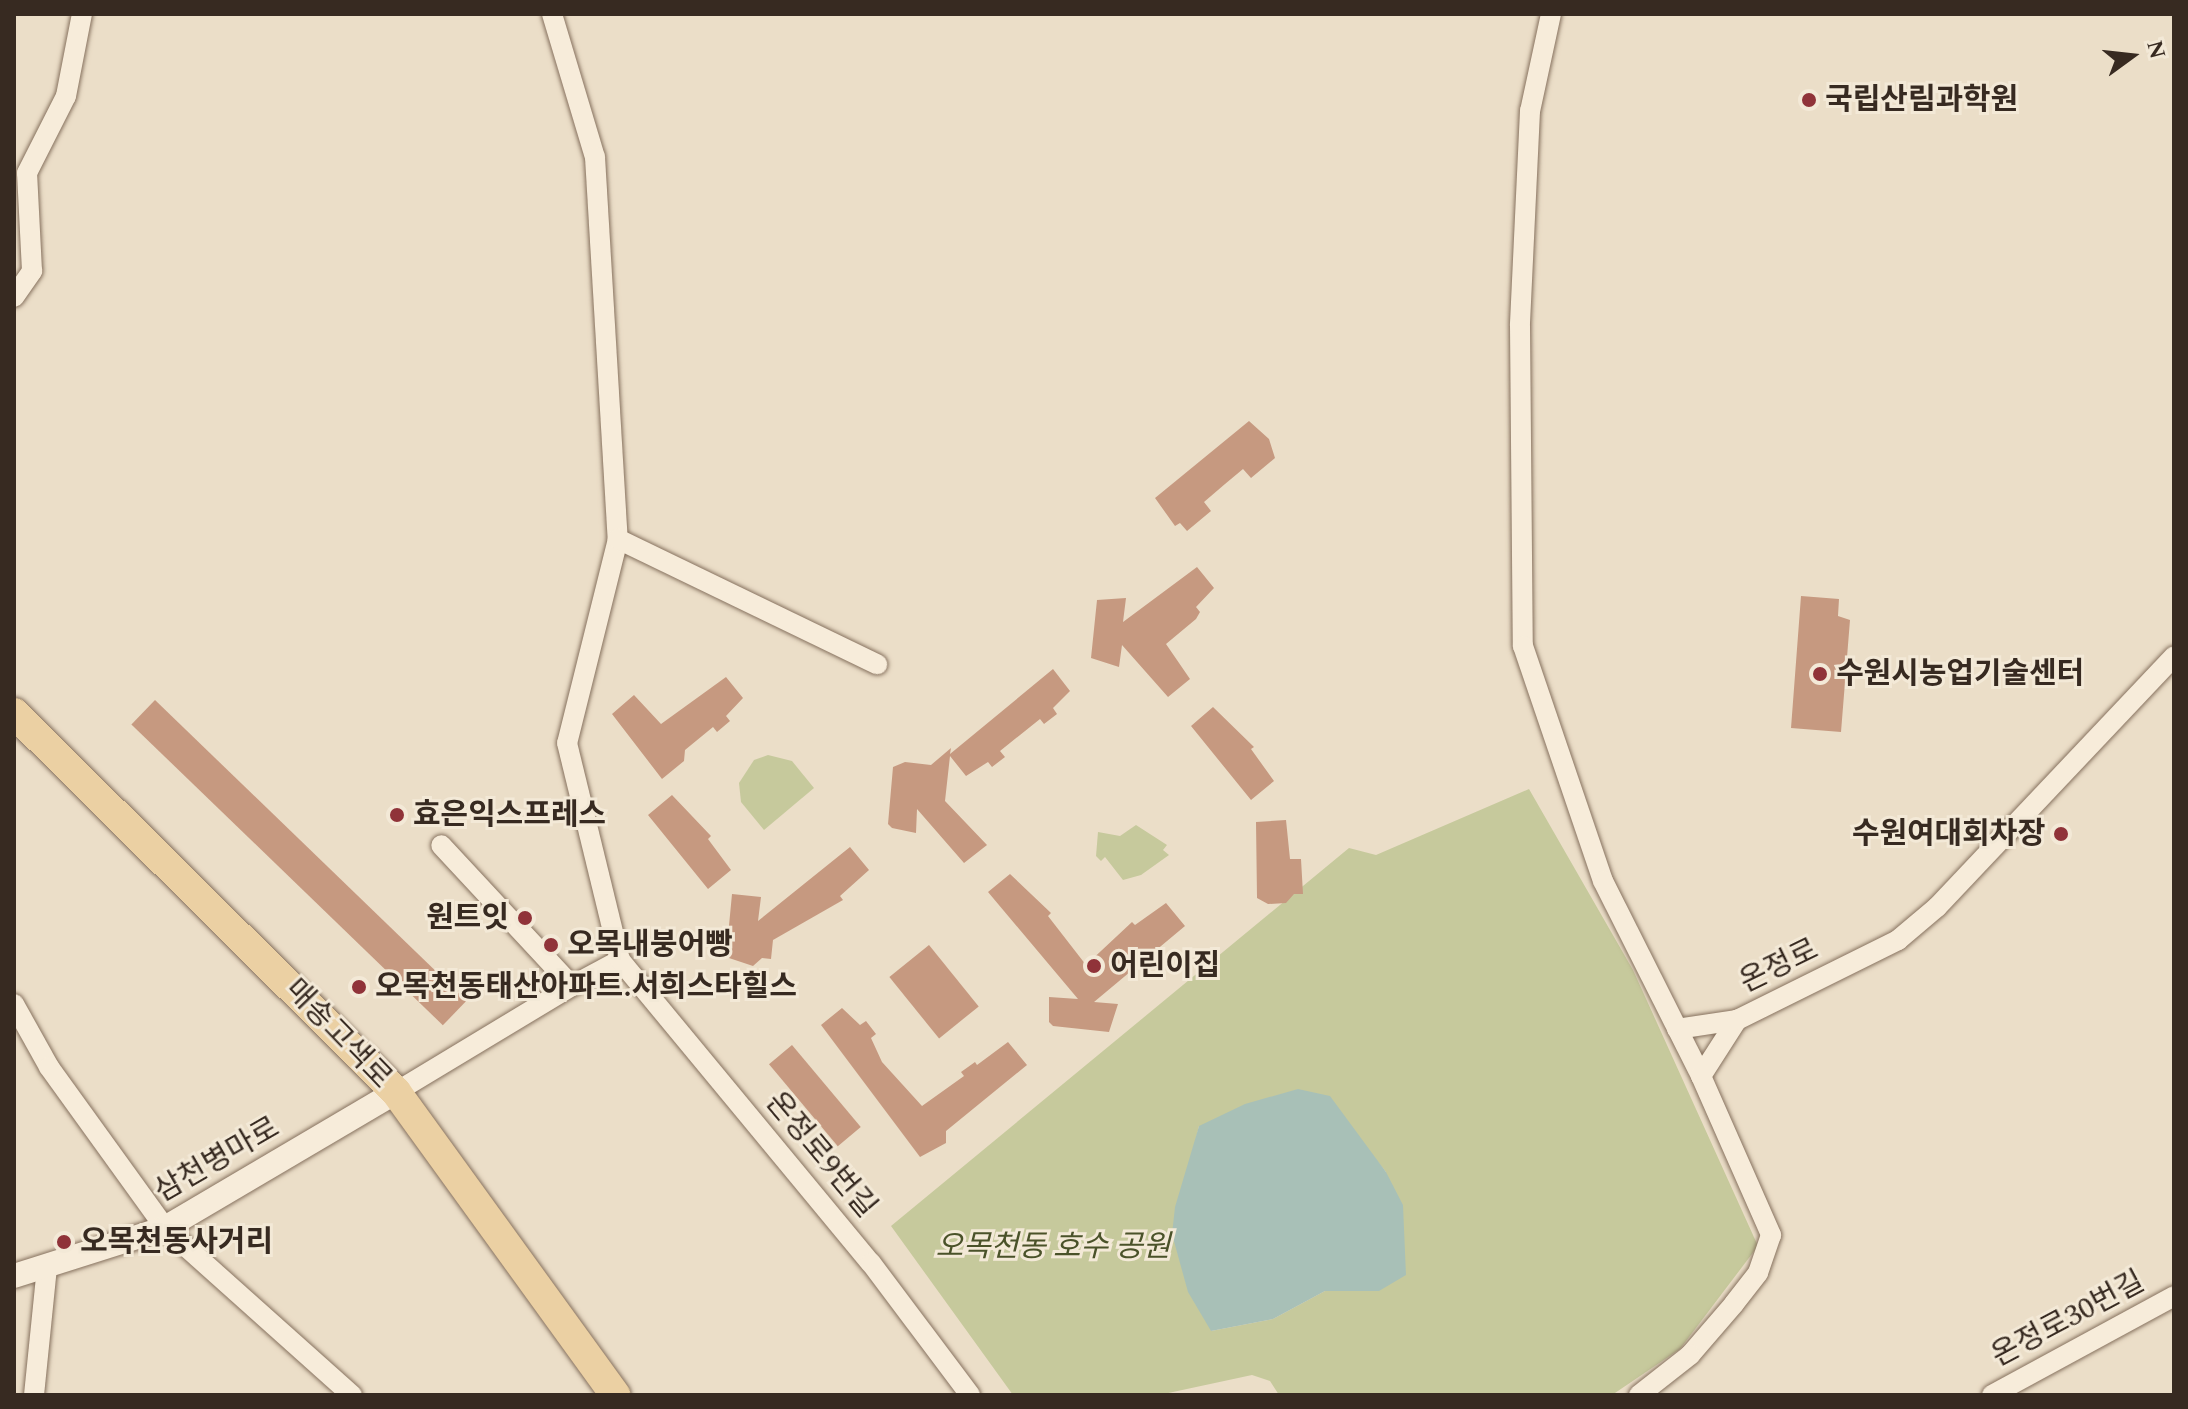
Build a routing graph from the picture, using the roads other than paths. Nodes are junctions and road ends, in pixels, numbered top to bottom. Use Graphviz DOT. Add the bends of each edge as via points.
graph roads {
  1 [pos="82,14"];
  2 [pos="552,14"];
  3 [pos="1551,14"];
  4 [pos="14,297"];
  5 [pos="618,539"];
  6 [pos="2174,656"];
  7 [pos="877,664"];
  8 [pos="14,713"];
  9 [pos="441,845"];
  10 [pos="620,960"];
  11 [pos="572,986"];
  12 [pos="14,1004"];
  13 [pos="1737,1020"];
  14 [pos="1677,1029"];
  15 [pos="1701,1076"];
  16 [pos="396,1092"];
  17 [pos="165,1228"];
  18 [pos="47,1266"];
  19 [pos="14,1276"];
  20 [pos="2174,1296"];
  21 [pos="34,1395"];
  22 [pos="352,1395"];
  23 [pos="615,1395"];
  24 [pos="970,1395"];
  25 [pos="1639,1395"];
  26 [pos="1992,1395"];
  1 -- 4 [label="street" via="66,96 27,173 32,271"];
  2 -- 5 [label="street" via="595,157"];
  3 -- 14 [label="street" via="1530,111 1520,326 1523,646 1603,881"];
  5 -- 7 [label="street"];
  5 -- 10 [label="street" via="567,743"];
  6 -- 13 [label="street, 온정로" via="1937,907 1898,940"];
  8 -- 16 [label="main road, 매송고색로"];
  9 -- 11 [label="street"];
  10 -- 11 [label="street"];
  10 -- 24 [label="street, 온정로9번길" via="871,1263"];
  11 -- 16 [label="street"];
  12 -- 17 [label="street" via="49,1067"];
  13 -- 14 [label="street"];
  13 -- 15 [label="street, 온정로"];
  14 -- 15 [label="street"];
  15 -- 25 [label="street" via="1771,1235 1758,1273 1734,1304 1690,1355"];
  16 -- 17 [label="street, 삼천병마로"];
  16 -- 23 [label="main road, 매송고색로"];
  17 -- 18 [label="street, 삼천병마로"];
  17 -- 22 [label="street"];
  18 -- 19 [label="street, 삼천병마로"];
  18 -- 21 [label="street"];
  20 -- 26 [label="street, 온정로30번길"];
}
